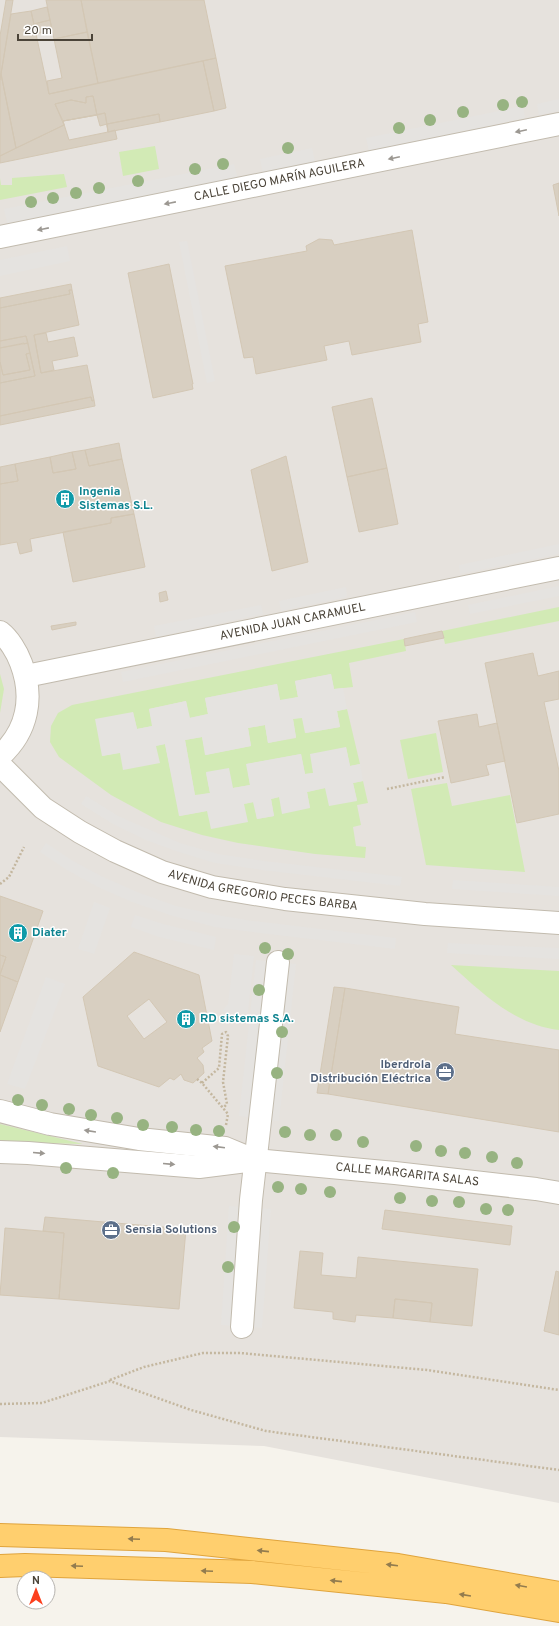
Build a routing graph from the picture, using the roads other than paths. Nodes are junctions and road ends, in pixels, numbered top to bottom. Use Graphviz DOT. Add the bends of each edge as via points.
graph roads {
  1 [pos="559,124"];
  2 [pos="0,237"];
  3 [pos="559,568"];
  4 [pos="0,632"];
  5 [pos="26,676"];
  6 [pos="0,756"];
  7 [pos="0,765"];
  8 [pos="559,923"];
  9 [pos="278,962"];
  10 [pos="0,1111"];
  11 [pos="0,1152"];
  12 [pos="255,1160"];
  13 [pos="559,1193"];
  14 [pos="242,1327"];
  15 [pos="0,1535"];
  16 [pos="0,1566"];
  17 [pos="559,1593"];
  18 [pos="559,1611"];
  1 -- 2 [label="street, CALLE DIEGO MARÍN AGUILERA, one-way"];
  3 -- 5 [label="street, AVENIDA JUAN CARAMUEL"];
  4 -- 5 [label="street" via="17,653"];
  5 -- 6 [label="street" via="27,708 23,723 7,750"];
  7 -- 8 [label="street, AVENIDA GREGORIO PECES BARBA" via="43,808 80,832 115,852 162,872 212,887 285,899 425,914"];
  9 -- 12 [label="street"];
  12 -- 10 [label="street, CALLE MARGARITA SALAS, one-way" via="225,1148 50,1124"];
  11 -- 12 [label="street, CALLE MARGARITA SALAS, one-way" via="28,1152 199,1167"];
  12 -- 13 [label="street, CALLE MARGARITA SALAS" via="403,1174"];
  12 -- 14 [label="street"];
  17 -- 15 [label="highway, one-way" via="398,1565 166,1540"];
  18 -- 16 [label="highway, one-way" via="446,1592 252,1572"];
}
